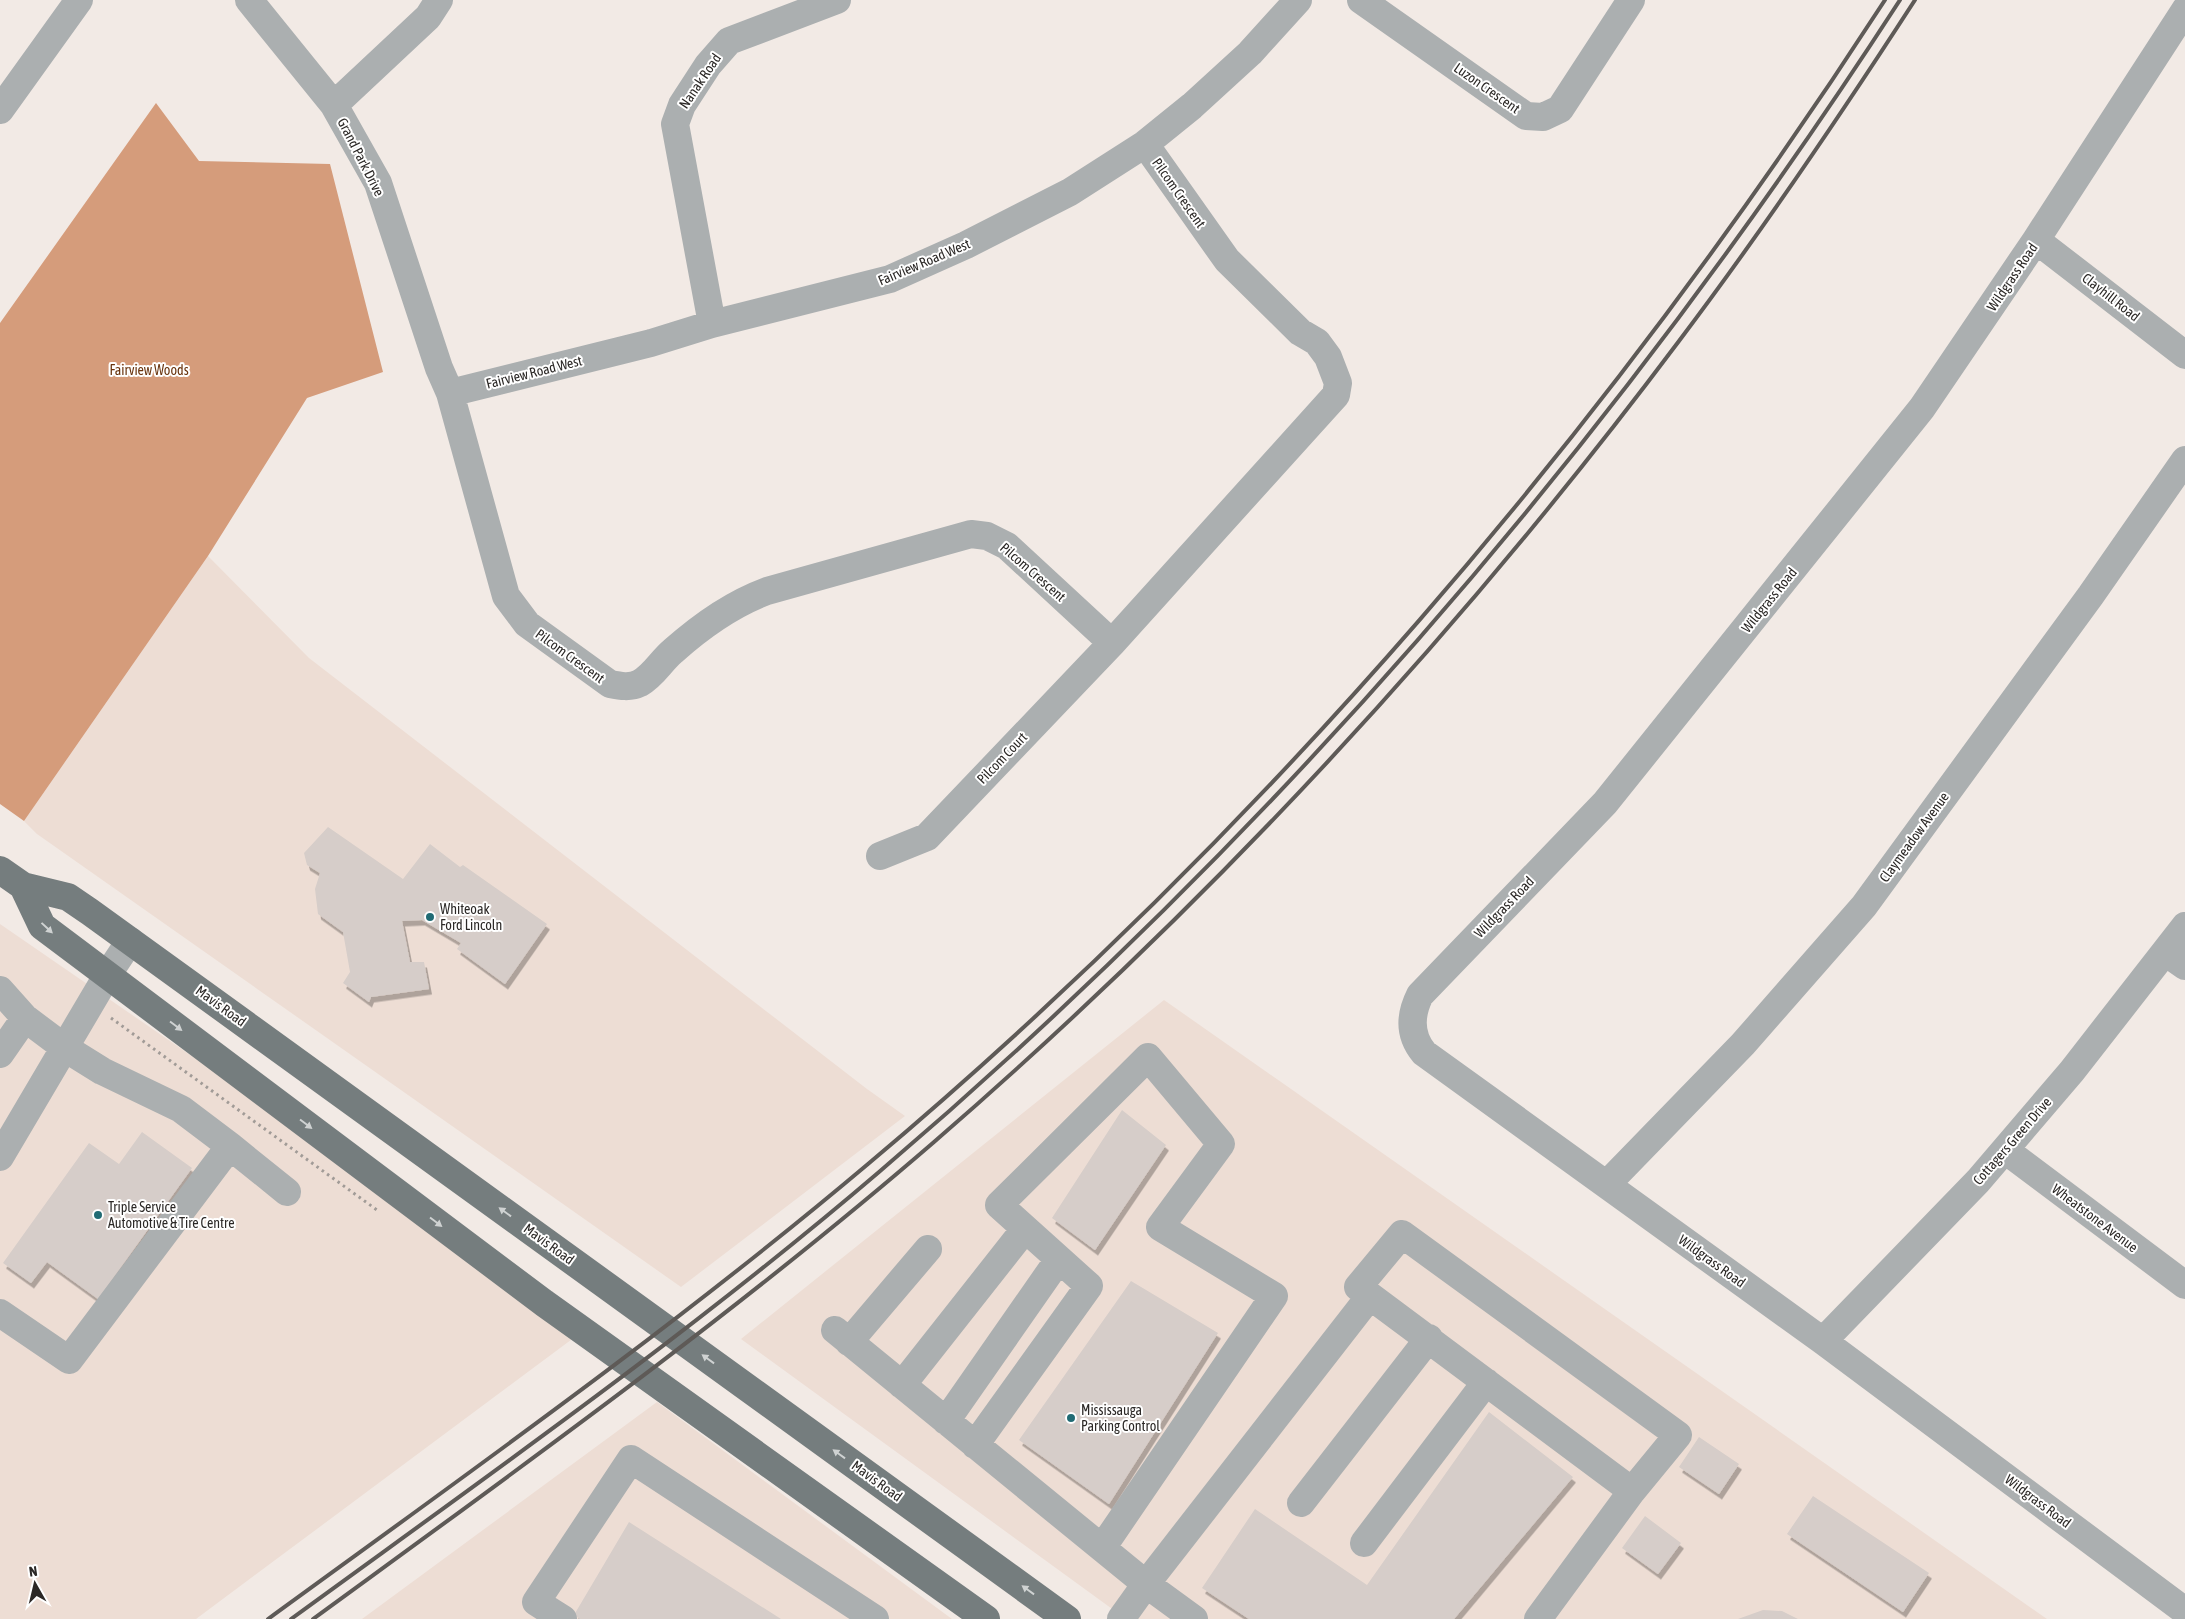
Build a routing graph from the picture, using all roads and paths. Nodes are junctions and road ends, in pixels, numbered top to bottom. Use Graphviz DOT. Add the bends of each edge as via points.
graph roads {
  1 [pos="80,0"];
  2 [pos="249,0"];
  3 [pos="439,0"];
  4 [pos="837,0"];
  5 [pos="1298,0"];
  6 [pos="1361,0"];
  7 [pos="1631,0"];
  8 [pos="2185,10"];
  9 [pos="334,105"];
  10 [pos="0,110"];
  11 [pos="1145,144"];
  12 [pos="2036,240"];
  13 [pos="712,324"];
  14 [pos="2185,354"];
  15 [pos="450,393"];
  16 [pos="2185,460"];
  17 [pos="1112,644"];
  18 [pos="880,856"];
  19 [pos="8,881"];
  20 [pos="2185,926"];
  21 [pos="130,941"];
  22 [pos="2175,959"];
  23 [pos="108,974"];
  24 [pos="0,990"];
  25 [pos="25,1018"];
  26 [pos="111,1018"];
  27 [pos="65,1048"];
  28 [pos="0,1054"];
  29 [pos="230,1146"];
  30 [pos="2005,1150"];
  31 [pos="0,1157"];
  32 [pos="1607,1184"];
  33 [pos="288,1192"];
  34 [pos="377,1210"];
  35 [pos="1025,1228"];
  36 [pos="928,1249"];
  37 [pos="1059,1259"];
  38 [pos="2185,1285"];
  39 [pos="1370,1296"];
  40 [pos="0,1313"];
  41 [pos="1429,1338"];
  42 [pos="1823,1341"];
  43 [pos="1486,1382"];
  44 [pos="902,1385"];
  45 [pos="946,1421"];
  46 [pos="975,1444"];
  47 [pos="1632,1491"];
  48 [pos="1301,1503"];
  49 [pos="1364,1543"];
  50 [pos="1102,1548"];
  51 [pos="1146,1584"];
  52 [pos="531,1610"];
  53 [pos="2185,1610"];
  54 [pos="970,1614"];
  55 [pos="563,1619"];
  56 [pos="875,1619"];
  57 [pos="1067,1619"];
  58 [pos="1121,1619"];
  59 [pos="1194,1619"];
  60 [pos="1538,1619"];
  1 -- 10 [label="street"];
  2 -- 9 [label="street, Grand Park Drive"];
  3 -- 9 [label="street" via="428,17"];
  4 -- 13 [label="street, Nanak Road" via="729,41 708,65 682,105 675,124"];
  5 -- 11 [label="street, Fairview Road West" via="1250,53"];
  6 -- 7 [label="street, Luzon Crescent" via="1526,116 1543,118 1560,109"];
  8 -- 12 [label="street, Wildgrass Road"];
  9 -- 15 [label="street, Grand Park Drive" via="378,183"];
  11 -- 13 [label="street, Fairview Road West" via="1070,192 890,279"];
  11 -- 17 [label="street, Pilcom Crescent" via="1227,260 1294,326 1317,342 1328,356 1338,383 1336,396 1331,402"];
  12 -- 14 [label="street, Clayhill Road"];
  12 -- 32 [label="street, Wildgrass Road" via="1922,408 1656,741 1605,803 1426,988 1415,1005 1413,1033 1424,1053"];
  13 -- 15 [label="street, Fairview Road West" via="651,343"];
  15 -- 17 [label="street, Pilcom Crescent" via="506,596 527,624 610,684 626,687 639,683 656,671 671,652 742,600 971,534 987,536 1007,546"];
  16 -- 32 [label="street, Claymeadow Avenue" via="2086,603 1864,906 1743,1044"];
  17 -- 18 [label="street, Pilcom Court" via="926,837"];
  19 -- 21 [label="main road, Mavis Road" via="68,897"];
  19 -- 23 [label="main road, Mavis Road, one-way" via="42,926"];
  20 -- 22 [label="street, Cottagers Green Drive"];
  21 -- 23 [label="street"];
  57 -- 21 [label="main road, Mavis Road, one-way"];
  22 -- 30 [label="street, Cottagers Green Drive"];
  23 -- 27 [label="street"];
  23 -- 54 [label="main road, Mavis Road, one-way" via="544,1303"];
  24 -- 25 [label="street"];
  25 -- 27 [label="street"];
  25 -- 28 [label="street"];
  26 -- 34 [label="path"];
  27 -- 29 [label="street" via="102,1071 181,1110"];
  27 -- 31 [label="street"];
  29 -- 33 [label="street"];
  29 -- 40 [label="street" via="69,1360"];
  30 -- 38 [label="street, Wheatstone Avenue"];
  30 -- 42 [label="street, Cottagers Green Drive"];
  32 -- 42 [label="street, Wildgrass Road"];
  35 -- 37 [label="street"];
  35 -- 44 [label="street"];
  35 -- 50 [label="street" via="999,1205 1148,1057 1221,1144 1160,1227 1274,1296"];
  36 -- 44 [label="street" via="842,1336"];
  37 -- 45 [label="street"];
  37 -- 46 [label="street" via="1089,1286"];
  39 -- 41 [label="street"];
  39 -- 47 [label="street" via="1358,1287 1402,1234 1678,1435"];
  39 -- 51 [label="street"];
  41 -- 43 [label="street"];
  41 -- 48 [label="street"];
  42 -- 53 [label="street, Wildgrass Road"];
  43 -- 47 [label="street"];
  43 -- 49 [label="street"];
  44 -- 45 [label="street"];
  45 -- 46 [label="street"];
  46 -- 50 [label="street"];
  47 -- 60 [label="street"];
  50 -- 51 [label="street"];
  51 -- 58 [label="street"];
  51 -- 59 [label="street"];
  52 -- 55 [label="street"];
  52 -- 56 [label="street" via="631,1459"];
}
